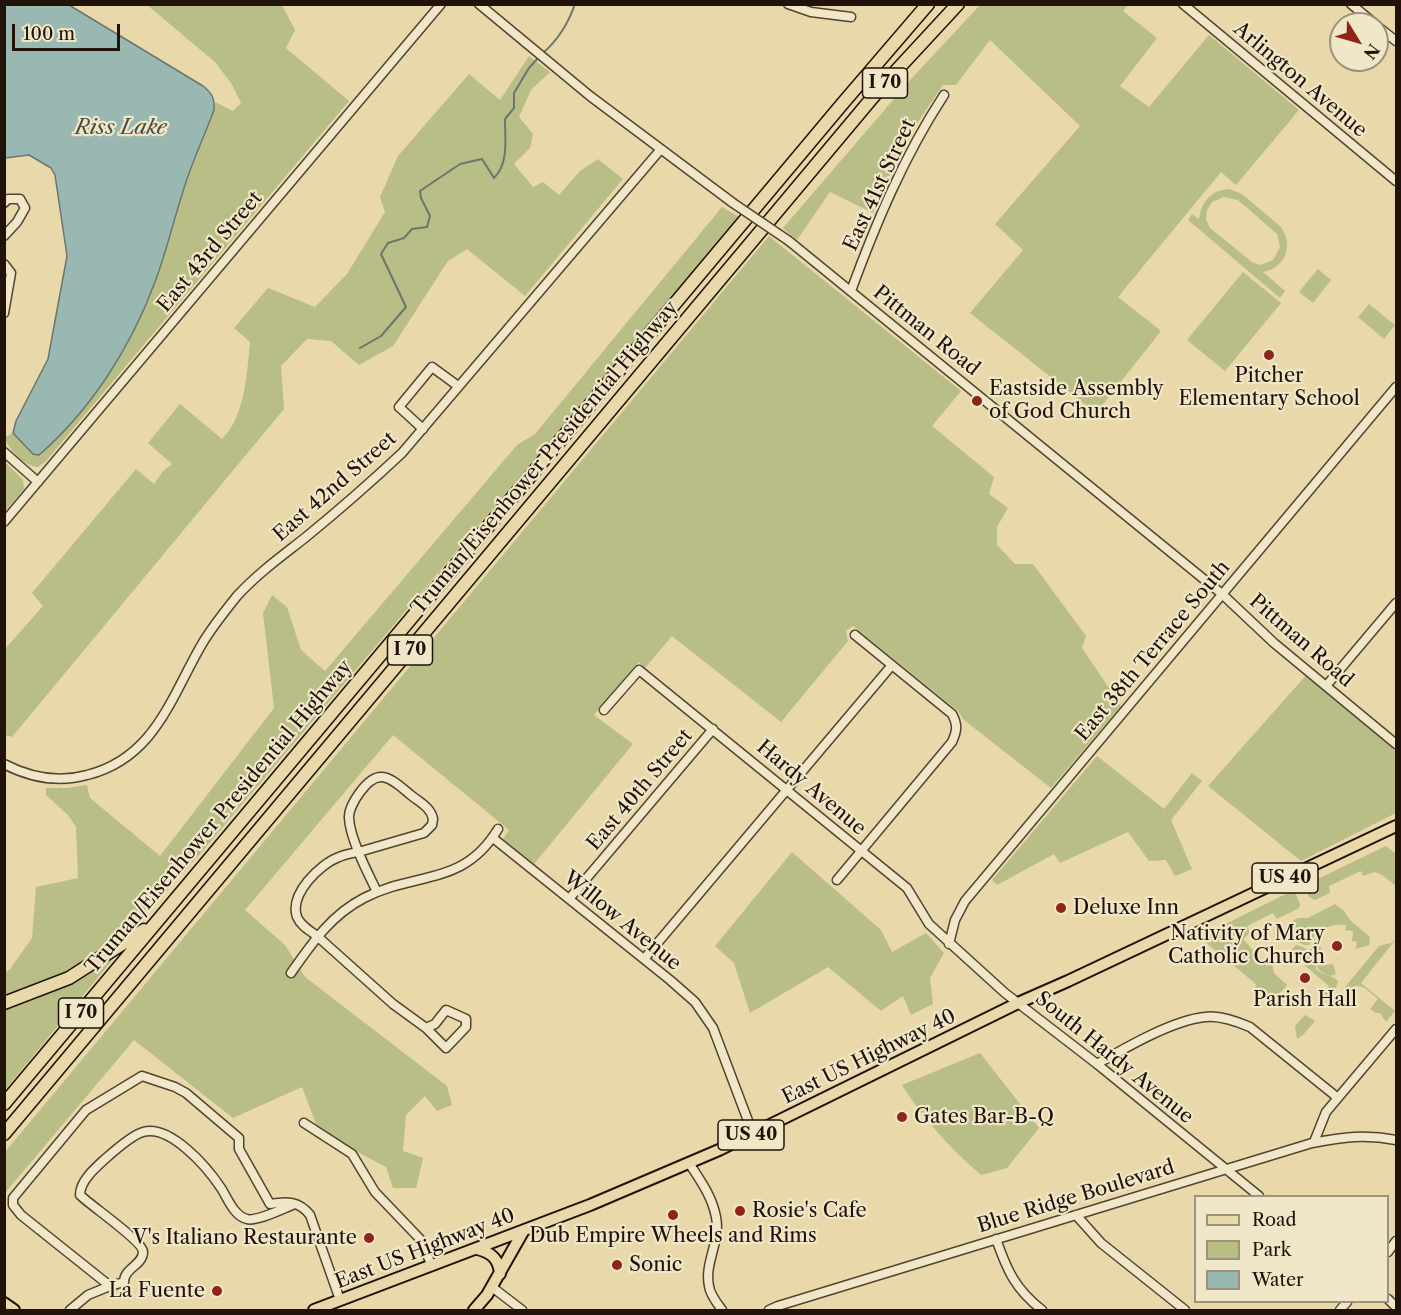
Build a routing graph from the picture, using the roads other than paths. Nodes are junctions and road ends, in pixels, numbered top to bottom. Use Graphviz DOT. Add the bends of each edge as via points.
graph roads {
  1 [pos="441,4"];
  2 [pos="479,4"];
  3 [pos="788,4"];
  4 [pos="928,4"];
  5 [pos="958,4"];
  6 [pos="1183,4"];
  7 [pos="851,17"];
  8 [pos="944,95"];
  9 [pos="661,149"];
  10 [pos="1396,181"];
  11 [pos="4,203"];
  12 [pos="4,236"];
  13 [pos="4,264"];
  14 [pos="851,291"];
  15 [pos="4,313"];
  16 [pos="458,386"];
  17 [pos="1396,387"];
  18 [pos="423,429"];
  19 [pos="4,452"];
  20 [pos="38,482"];
  21 [pos="4,522"];
  22 [pos="1222,594"];
  23 [pos="1396,603"];
  24 [pos="855,635"];
  25 [pos="892,665"];
  26 [pos="1326,686"];
  27 [pos="603,710"];
  28 [pos="713,729"];
  29 [pos="1396,744"];
  30 [pos="4,764"];
  31 [pos="788,790"];
  32 [pos="1396,826"];
  33 [pos="498,829"];
  34 [pos="493,838"];
  35 [pos="359,852"];
  36 [pos="862,852"];
  37 [pos="837,880"];
  38 [pos="377,892"];
  39 [pos="569,899"];
  40 [pos="158,921"];
  41 [pos="317,936"];
  42 [pos="949,944"];
  43 [pos="644,959"];
  44 [pos="291,973"];
  45 [pos="4,1003"];
  46 [pos="1018,1003"];
  47 [pos="426,1028"];
  48 [pos="1396,1029"];
  49 [pos="1097,1064"];
  50 [pos="1338,1098"];
  51 [pos="4,1104"];
  52 [pos="304,1123"];
  53 [pos="4,1134"];
  54 [pos="753,1134"];
  55 [pos="1396,1140"];
  56 [pos="1314,1142"];
  57 [pos="688,1163"];
  58 [pos="1225,1169"];
  59 [pos="1257,1195"];
  60 [pos="297,1204"];
  61 [pos="1076,1215"];
  62 [pos="524,1230"];
  63 [pos="996,1239"];
  64 [pos="477,1249"];
  65 [pos="432,1266"];
  66 [pos="500,1274"];
  67 [pos="110,1286"];
  68 [pos="492,1287"];
  69 [pos="340,1300"];
  70 [pos="4,1303"];
  71 [pos="14,1311"];
  72 [pos="69,1311"];
  73 [pos="314,1311"];
  74 [pos="474,1311"];
  75 [pos="522,1311"];
  76 [pos="722,1311"];
  77 [pos="769,1311"];
  78 [pos="1042,1311"];
  79 [pos="1185,1311"];
  1 -- 20 [label="street, East 43rd Street"];
  2 -- 9 [label="street, Pittman Road"];
  3 -- 7 [label="street" via="811,12"];
  4 -- 40 [label="highway, Truman/Eisenhower Presidential Highway / I 70"];
  5 -- 53 [label="highway, Truman/Eisenhower Presidential Highway / I 70" via="875,94"];
  6 -- 10 [label="street, Arlington Avenue"];
  8 -- 14 [label="street, East 41st Street" via="907,156"];
  9 -- 14 [label="street, Pittman Road, bridge"];
  9 -- 16 [label="street, East 42nd Street"];
  11 -- 12 [label="street" via="20,199 25,208"];
  13 -- 15 [label="street" via="11,273"];
  14 -- 22 [label="street, Pittman Road"];
  16 -- 18 [label="street, East 42nd Street"];
  16 -- 18 [label="street" via="432,367 399,406"];
  17 -- 22 [label="street, East 38th Terrace South"];
  18 -- 30 [label="street, East 42nd Street" via="364,489 265,568 238,596 203,642 156,728 140,747 105,770 73,779 44,779"];
  19 -- 20 [label="street"];
  20 -- 21 [label="street, East 43rd Street"];
  22 -- 26 [label="street, Pittman Road"];
  22 -- 42 [label="street, East 38th Terrace South" via="965,901"];
  23 -- 26 [label="street"];
  24 -- 25 [label="street"];
  25 -- 31 [label="street"];
  25 -- 36 [label="street" via="952,714 957,731"];
  26 -- 29 [label="street, Pittman Road"];
  27 -- 28 [label="street, Hardy Avenue" via="639,670"];
  28 -- 31 [label="street, Hardy Avenue"];
  28 -- 39 [label="street, East 40th Street"];
  31 -- 36 [label="street, Hardy Avenue"];
  31 -- 43 [label="street"];
  32 -- 46 [label="main road, East US Highway 40 / US 40"];
  33 -- 34 [label="street"];
  34 -- 38 [label="street" via="476,857 456,870"];
  34 -- 39 [label="street, Willow Avenue"];
  35 -- 35 [label="street" via="348,821 349,810 370,782 380,777 390,779 429,809 432,825 424,833"];
  35 -- 38 [label="street"];
  35 -- 41 [label="street" via="330,861 297,898 298,919"];
  36 -- 37 [label="street"];
  36 -- 42 [label="street, Hardy Avenue" via="907,888 929,924"];
  38 -- 41 [label="street" via="344,910"];
  39 -- 43 [label="street, Willow Avenue"];
  40 -- 45 [label="highway" via="69,978"];
  40 -- 51 [label="highway, Truman/Eisenhower Presidential Highway / I 70"];
  41 -- 44 [label="street"];
  41 -- 47 [label="street"];
  42 -- 46 [label="street, South Hardy Avenue"];
  43 -- 54 [label="street, Willow Avenue" via="695,1002 713,1028"];
  46 -- 49 [label="street, South Hardy Avenue"];
  46 -- 54 [label="main road, East US Highway 40 / US 40"];
  47 -- 47 [label="street" via="435,1024 446,1010 466,1019 466,1027 446,1048"];
  48 -- 50 [label="street"];
  49 -- 50 [label="street" via="1161,1031 1197,1018 1216,1017 1250,1027"];
  49 -- 58 [label="street, South Hardy Avenue"];
  50 -- 56 [label="street" via="1326,1113"];
  52 -- 65 [label="street" via="352,1154 375,1192 420,1239"];
  54 -- 57 [label="main road, East US Highway 40 / US 40"];
  55 -- 56 [label="street, Blue Ridge Boulevard" via="1344,1136"];
  56 -- 58 [label="street, Blue Ridge Boulevard"];
  57 -- 62 [label="main road, East US Highway 40 / US 40"];
  57 -- 76 [label="street" via="709,1195 717,1219 716,1243 707,1272 709,1288"];
  58 -- 59 [label="street, South Hardy Avenue"];
  58 -- 61 [label="street, Blue Ridge Boulevard"];
  60 -- 67 [label="street" via="253,1220 245,1219 236,1213 199,1161 169,1136 159,1131 142,1132 93,1171 80,1188 80,1195 90,1206 142,1246 141,1260 128,1270 124,1282"];
  60 -- 67 [label="street" via="270,1204 239,1149 238,1138 186,1094 142,1076 86,1110 13,1198 21,1215"];
  60 -- 69 [label="street" via="310,1215"];
  61 -- 63 [label="street, Blue Ridge Boulevard"];
  61 -- 79 [label="street" via="1101,1243"];
  62 -- 64 [label="main road, East US Highway 40 / US 40"];
  62 -- 66 [label="main road"];
  63 -- 77 [label="street, Blue Ridge Boulevard"];
  63 -- 78 [label="street" via="1018,1288"];
  64 -- 65 [label="main road, East US Highway 40 / US 40"];
  64 -- 66 [label="main road" via="497,1260"];
  65 -- 69 [label="main road, East US Highway 40 / US 40"];
  66 -- 68 [label="main road"];
  67 -- 72 [label="street" via="88,1295"];
  68 -- 74 [label="main road"];
  68 -- 75 [label="street"];
  69 -- 73 [label="main road, East US Highway 40 / US 40"];
  70 -- 71 [label="main road"];
}
